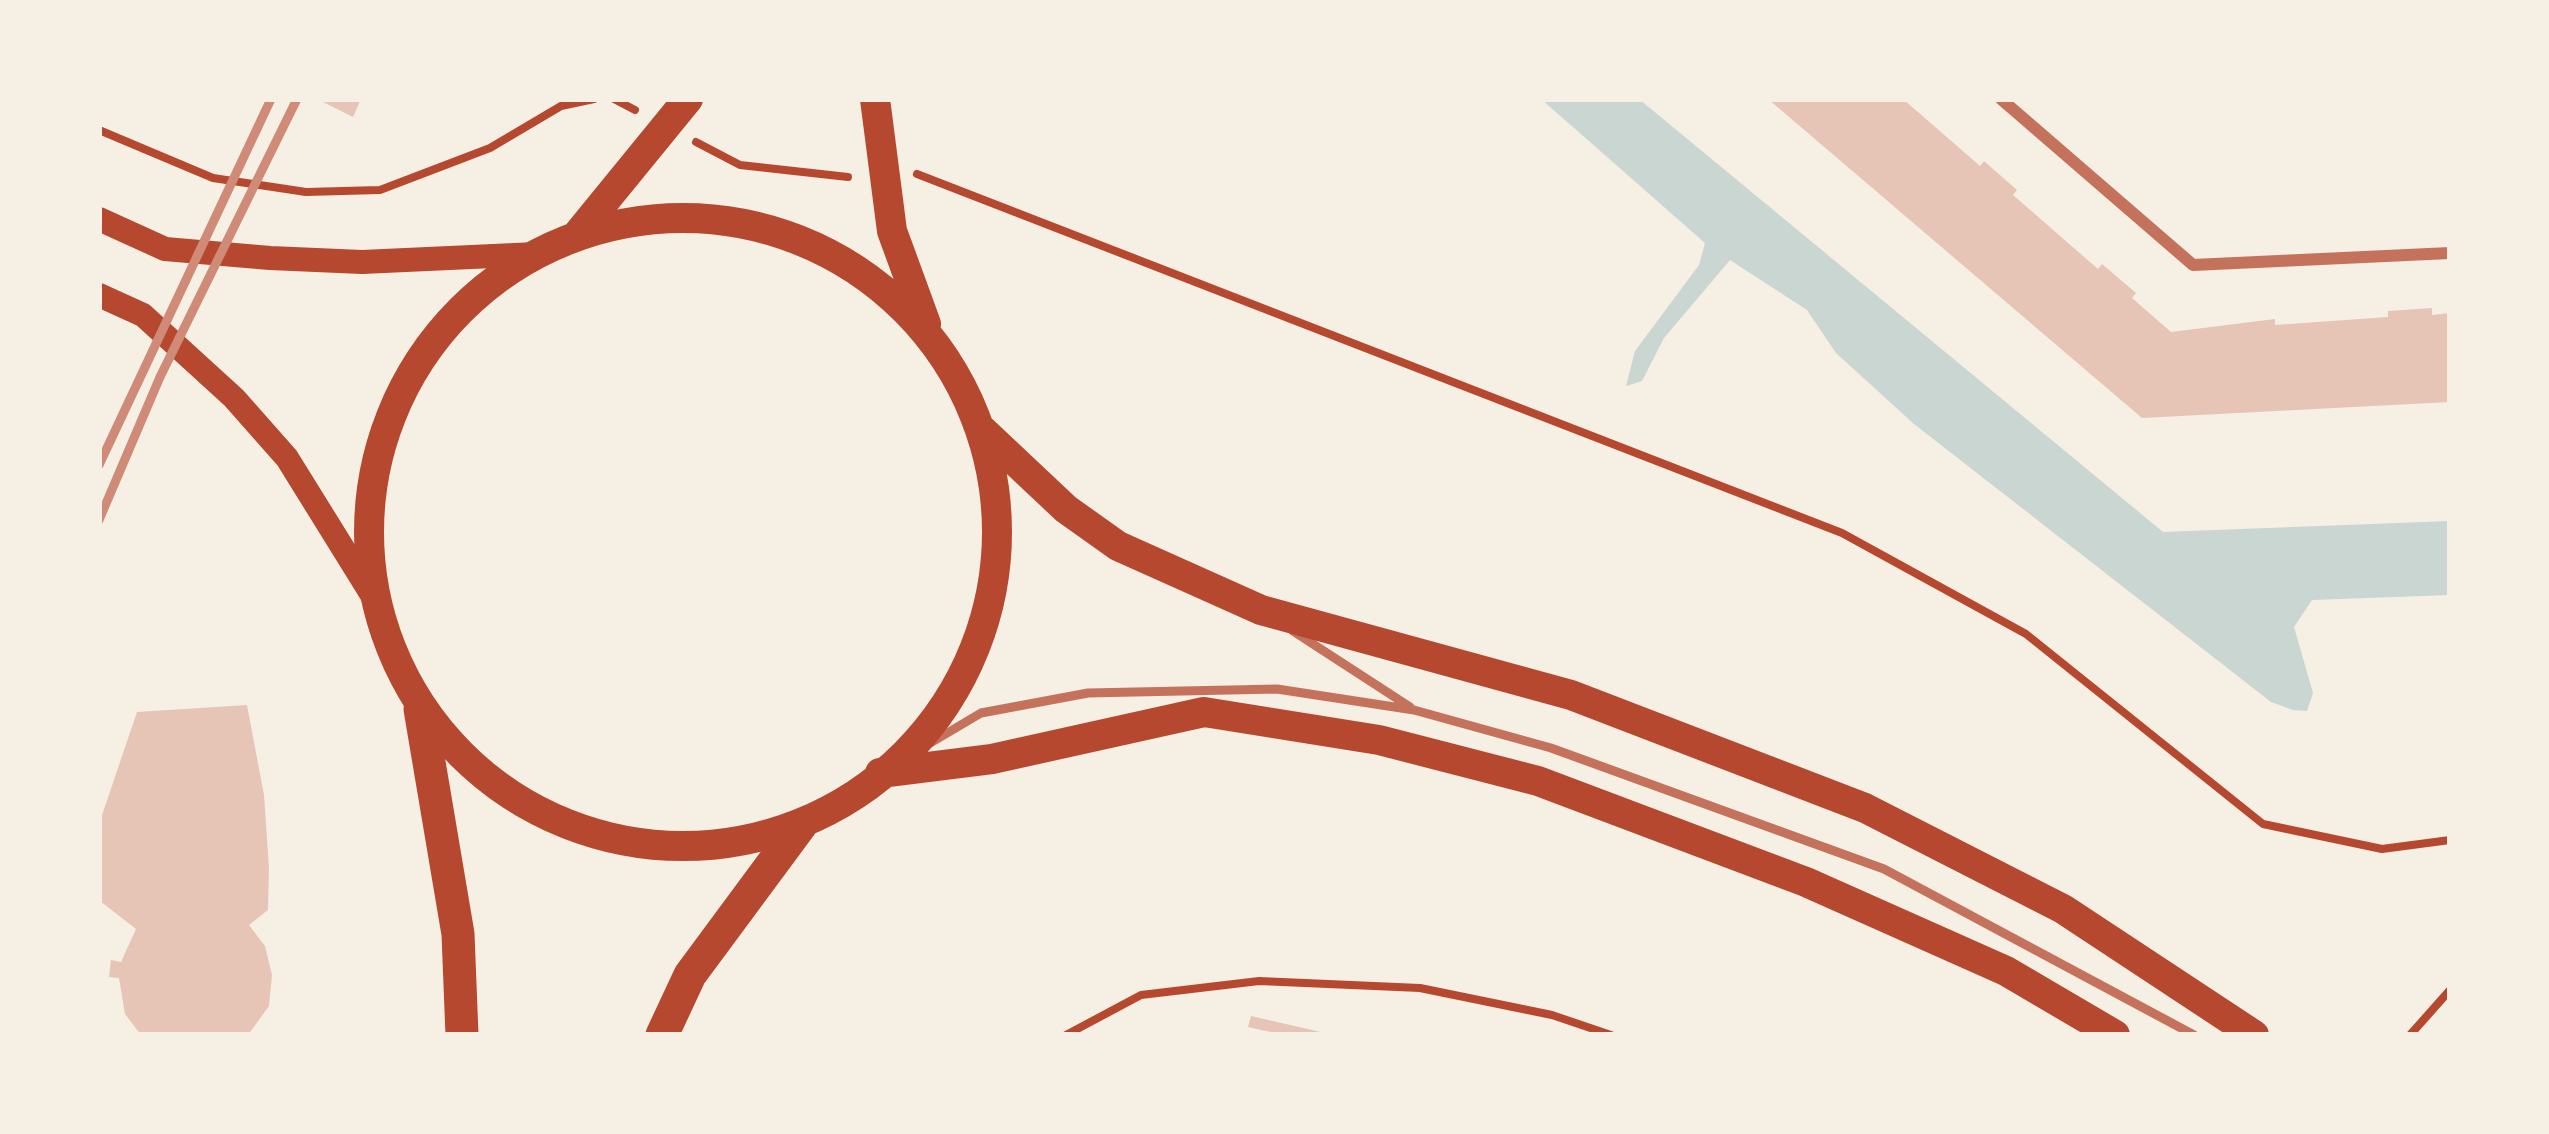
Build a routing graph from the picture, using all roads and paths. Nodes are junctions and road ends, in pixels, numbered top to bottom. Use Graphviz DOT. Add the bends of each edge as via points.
graph roads {
  1 [pos="594,99"];
  2 [pos="688,99"];
  3 [pos="875,99"];
  4 [pos="2001,99"];
  5 [pos="99,130"];
  6 [pos="786,171"];
  7 [pos="882,175"];
  8 [pos="99,219"];
  9 [pos="577,235"];
  10 [pos="2450,253"];
  11 [pos="537,254"];
  12 [pos="99,295"];
  13 [pos="930,335"];
  14 [pos="981,429"];
  15 [pos="372,595"];
  16 [pos="1261,610"];
  17 [pos="421,709"];
  18 [pos="1414,710"];
  19 [pos="880,773"];
  20 [pos="801,825"];
  21 [pos="2450,840"];
  22 [pos="2450,990"];
  23 [pos="462,1035"];
  24 [pos="662,1035"];
  25 [pos="1066,1035"];
  26 [pos="1611,1035"];
  27 [pos="2115,1035"];
  28 [pos="2194,1035"];
  29 [pos="2254,1035"];
  30 [pos="2410,1035"];
  1 -- 5 [label="path" via="561,106 490,148 380,190 306,192 213,178"];
  2 -- 9 [label="main road"];
  3 -- 7 [label="main road"];
  4 -- 10 [label="street" via="2193,265"];
  6 -- 7 [label="path"];
  7 -- 13 [label="main road" via="892,231"];
  7 -- 21 [label="path" via="927,174 1842,533 2026,634 2263,824 2382,849"];
  8 -- 11 [label="main road" via="166,249 270,258"];
  9 -- 11 [label="main road"];
  9 -- 13 [label="main road" via="687,216 742,222 846,262"];
  11 -- 15 [label="main road" via="454,315 400,391 371,478"];
  12 -- 15 [label="main road" via="143,315 234,398 286,458"];
  13 -- 14 [label="main road"];
  14 -- 16 [label="main road" via="1118,546"];
  14 -- 19 [label="main road" via="997,518 982,630 954,692"];
  15 -- 17 [label="main road"];
  16 -- 18 [label="lane"];
  16 -- 29 [label="main road" via="1571,695 1865,808 2062,909"];
  17 -- 20 [label="main road" via="478,773 602,839 718,846"];
  17 -- 23 [label="highway" via="458,934"];
  18 -- 19 [label="lane" via="1276,689 1088,693 981,713"];
  18 -- 28 [label="lane" via="1551,748 1883,869"];
  19 -- 20 [label="main road"];
  19 -- 27 [label="main road" via="992,759 1204,712 1379,740 1538,781 1806,882 2006,971"];
  20 -- 24 [label="highway" via="690,975"];
  22 -- 30 [label="path"];
  25 -- 26 [label="path" via="1141,995 1259,981 1420,988"];
}
